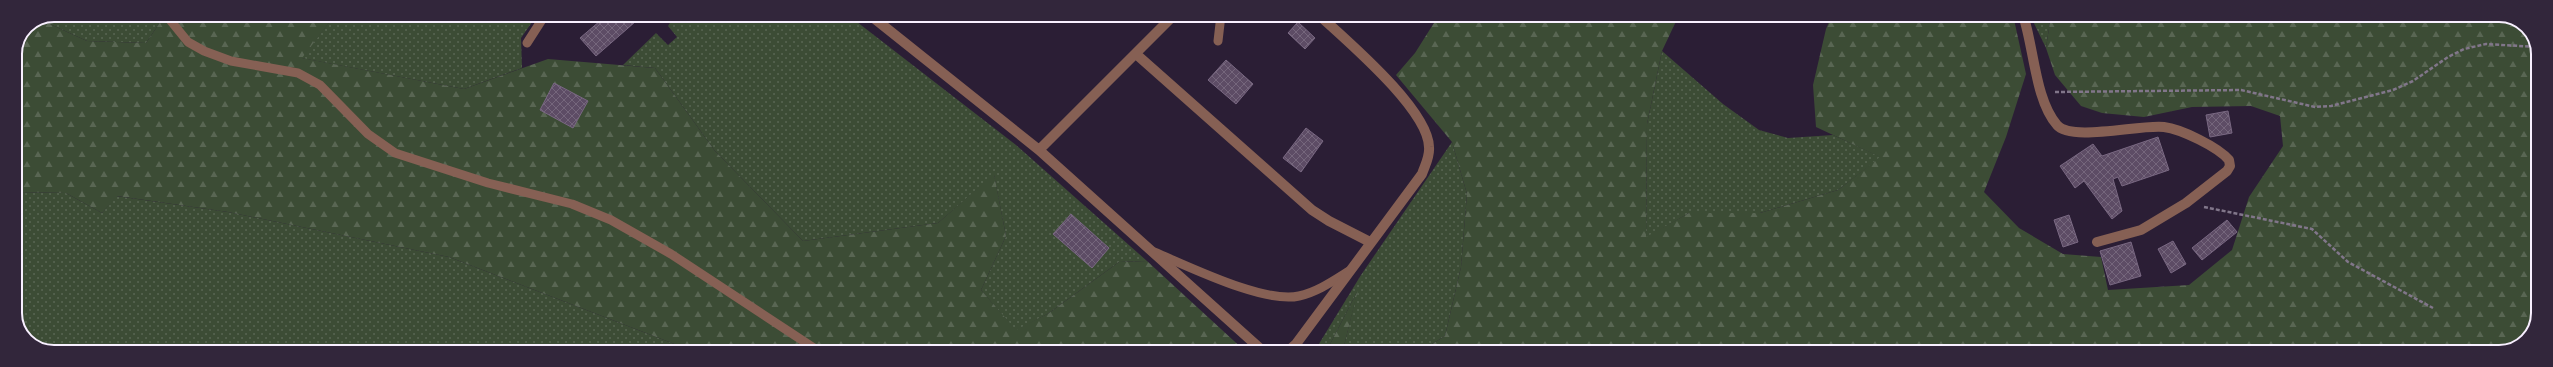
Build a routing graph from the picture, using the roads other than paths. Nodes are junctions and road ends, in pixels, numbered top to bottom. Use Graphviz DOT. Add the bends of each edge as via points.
graph roads {
  1 [pos="172,22"];
  2 [pos="540,22"];
  3 [pos="879,22"];
  4 [pos="1167,22"];
  5 [pos="1220,22"];
  6 [pos="1326,22"];
  7 [pos="2025,22"];
  8 [pos="1218,41"];
  9 [pos="527,43"];
  10 [pos="1136,54"];
  11 [pos="1039,150"];
  12 [pos="1370,242"];
  13 [pos="2097,242"];
  14 [pos="1154,252"];
  15 [pos="1349,271"];
  16 [pos="809,345"];
  17 [pos="1256,345"];
  18 [pos="1295,345"];
  1 -- 16 [label="lane" via="188,42 204,51 231,61 298,73 320,85 368,134 395,153 488,183 572,204 611,220 671,254"];
  2 -- 9 [label="lane"];
  3 -- 11 [label="street"];
  4 -- 10 [label="street"];
  5 -- 8 [label="lane"];
  6 -- 12 [label="street" via="1404,98 1426,133 1429,147 1428,159 1422,174"];
  7 -- 13 [label="street" via="2047,109 2062,130 2080,132 2164,127 2224,154 2229,160 2230,166 2227,171 2186,203 2141,230"];
  10 -- 11 [label="street"];
  10 -- 12 [label="street" via="1312,210 1329,222"];
  11 -- 14 [label="street"];
  12 -- 15 [label="street"];
  14 -- 15 [label="lane" via="1224,281 1274,296 1299,296 1310,293"];
  14 -- 17 [label="street"];
  15 -- 18 [label="street"];
}
